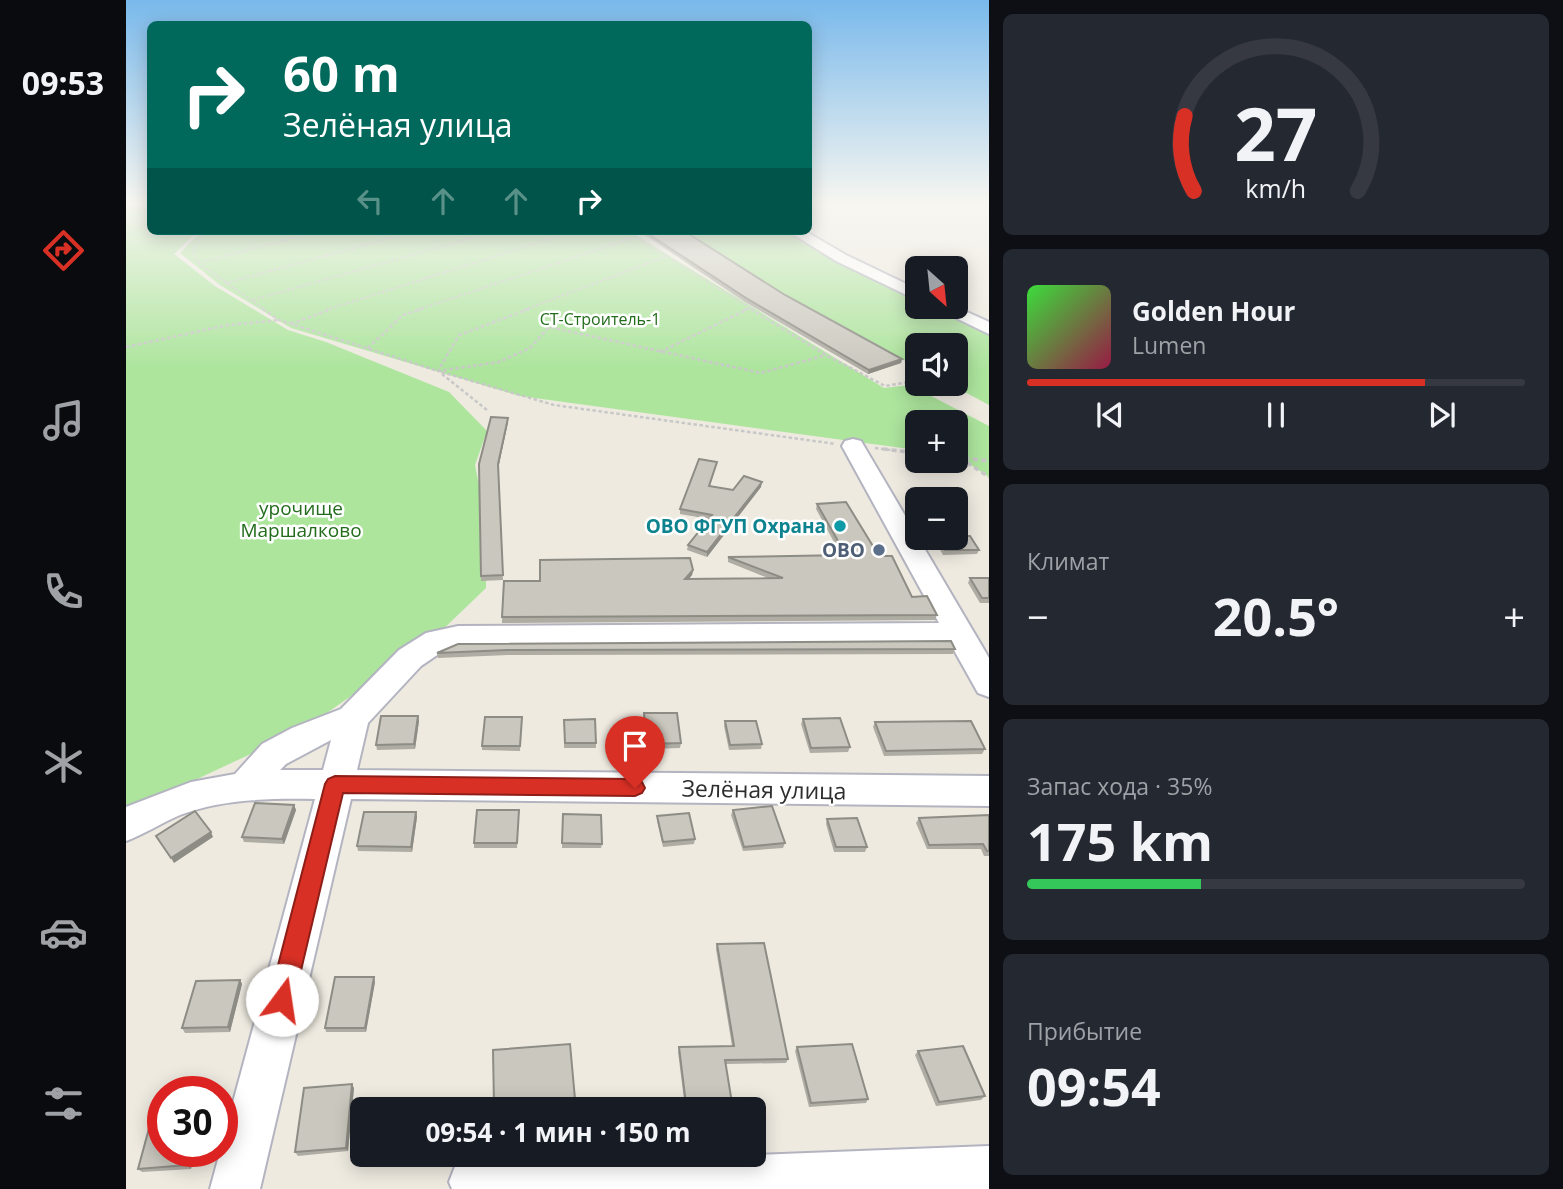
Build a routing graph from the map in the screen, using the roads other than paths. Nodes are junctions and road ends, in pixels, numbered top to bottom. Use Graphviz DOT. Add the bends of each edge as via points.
graph roads {
  1 [pos="840,257"];
  2 [pos="905,289"];
  3 [pos="967,319"];
  4 [pos="989,329"];
  5 [pos="853,446"];
  6 [pos="960,633"];
  7 [pos="989,685"];
  8 [pos="353,718"];
  9 [pos="335,784"];
  10 [pos="245,787"];
  11 [pos="989,791"];
  12 [pos="126,825"];
  13 [pos="989,1171"];
  14 [pos="474,1182"];
  15 [pos="730,1184"];
  16 [pos="235,1189"];
  1 -- 2 [label="street"];
  3 -- 4 [label="street"];
  5 -- 6 [label="street"];
  6 -- 7 [label="street"];
  6 -- 8 [label="street" via="458,636 437,640 410,657"];
  8 -- 9 [label="street"];
  8 -- 10 [label="street" via="274,754"];
  9 -- 10 [label="street, Зелёная улица"];
  9 -- 11 [label="street, Зелёная улица"];
  9 -- 16 [label="street"];
  10 -- 12 [label="street, Зелёная улица" via="220,788 180,799"];
  13 -- 15 [label="street"];
  14 -- 15 [label="street"];
}
